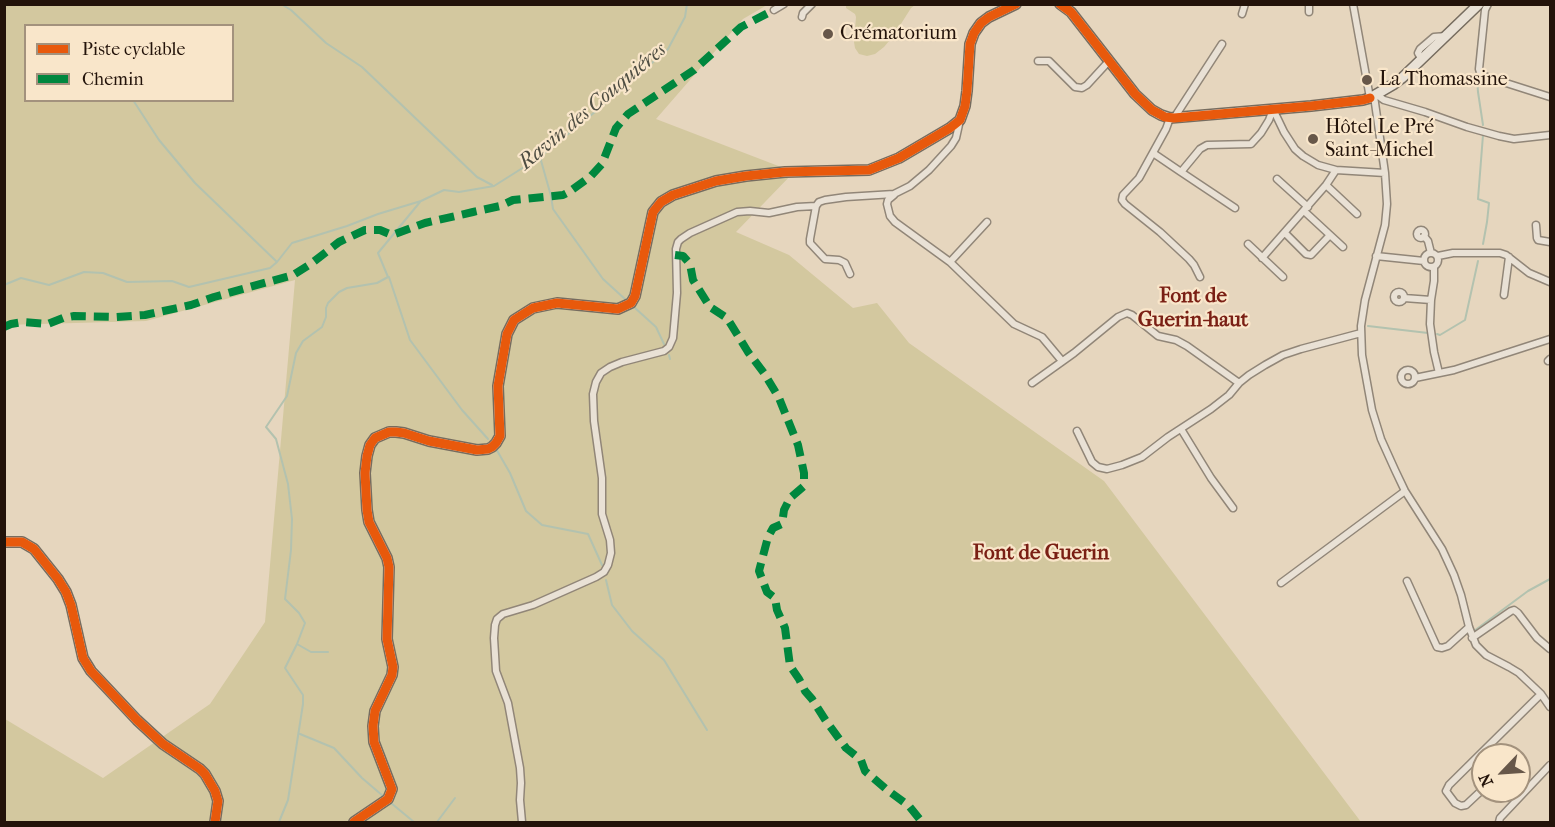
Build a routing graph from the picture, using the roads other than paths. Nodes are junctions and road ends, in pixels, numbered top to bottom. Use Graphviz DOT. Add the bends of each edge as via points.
graph roads {
  1 [pos="784,4"];
  2 [pos="812,4"];
  3 [pos="1016,4"];
  4 [pos="1060,4"];
  5 [pos="1245,4"];
  6 [pos="1353,4"];
  7 [pos="1483,6"];
  8 [pos="774,10"];
  9 [pos="1242,14"];
  10 [pos="802,17"];
  11 [pos="1222,44"];
  12 [pos="1038,62"];
  13 [pos="1109,62"];
  14 [pos="1374,96"];
  15 [pos="1550,96"];
  16 [pos="1275,113"];
  17 [pos="1172,118"];
  18 [pos="960,120"];
  19 [pos="1551,135"];
  20 [pos="1153,153"];
  21 [pos="1336,170"];
  22 [pos="1181,172"];
  23 [pos="1385,173"];
  24 [pos="1277,178"];
  25 [pos="1326,186"];
  26 [pos="894,194"];
  27 [pos="816,206"];
  28 [pos="1234,208"];
  29 [pos="1306,209"];
  30 [pos="1357,214"];
  31 [pos="987,222"];
  32 [pos="1536,225"];
  33 [pos="1285,233"];
  34 [pos="1330,235"];
  35 [pos="1425,236"];
  36 [pos="1551,242"];
  37 [pos="1248,244"];
  38 [pos="1343,247"];
  39 [pos="1431,253"];
  40 [pos="1376,256"];
  41 [pos="1438,256"];
  42 [pos="1509,257"];
  43 [pos="1262,258"];
  44 [pos="1424,261"];
  45 [pos="950,262"];
  46 [pos="1434,267"];
  47 [pos="850,274"];
  48 [pos="1200,277"];
  49 [pos="1283,277"];
  50 [pos="1551,282"];
  51 [pos="1504,295"];
  52 [pos="1404,298"];
  53 [pos="1431,300"];
  54 [pos="1360,333"];
  55 [pos="1551,339"];
  56 [pos="1062,361"];
  57 [pos="1439,373"];
  58 [pos="1415,378"];
  59 [pos="1032,383"];
  60 [pos="1239,383"];
  61 [pos="1181,429"];
  62 [pos="1077,431"];
  63 [pos="1405,491"];
  64 [pos="1233,508"];
  65 [pos="4,542"];
  66 [pos="1407,581"];
  67 [pos="1281,583"];
  68 [pos="1469,627"];
  69 [pos="1472,638"];
  70 [pos="1551,648"];
  71 [pos="1540,694"];
  72 [pos="1551,707"];
  73 [pos="1490,743"];
  74 [pos="1471,762"];
  75 [pos="1551,765"];
  76 [pos="1471,800"];
  77 [pos="215,822"];
  78 [pos="354,822"];
  79 [pos="522,822"];
  80 [pos="1499,822"];
  1 -- 8 [label="street"];
  2 -- 10 [label="street"];
  3 -- 18 [label="street" via="983,21 971,38 965,106"];
  4 -- 13 [label="street" via="1071,12"];
  5 -- 9 [label="street"];
  6 -- 14 [label="street"];
  7 -- 14 [label="street" via="1394,84"];
  7 -- 15 [label="street" via="1481,75"];
  11 -- 17 [label="street"];
  12 -- 13 [label="street" via="1049,62 1075,87 1082,88"];
  13 -- 17 [label="street" via="1148,107"];
  14 -- 16 [label="street"];
  14 -- 19 [label="street" via="1506,138"];
  14 -- 23 [label="street"];
  16 -- 17 [label="street"];
  16 -- 21 [label="street" via="1299,153"];
  16 -- 22 [label="street" via="1251,144 1207,145"];
  17 -- 20 [label="street"];
  18 -- 26 [label="street" via="953,142 929,171"];
  18 -- 78 [label="street" via="906,155 875,168 726,179 664,200 653,212 631,303 618,309 550,304 533,308 511,323 498,386 500,436 496,444 477,450 396,432 375,438 365,473 367,510 389,567 387,639 393,667 373,726 374,742 392,789 388,799"];
  20 -- 22 [label="street"];
  20 -- 48 [label="street" via="1122,200 1190,259"];
  21 -- 23 [label="street"];
  21 -- 25 [label="street"];
  22 -- 28 [label="street"];
  23 -- 40 [label="street" via="1386,218"];
  24 -- 29 [label="street"];
  25 -- 29 [label="street"];
  25 -- 30 [label="street"];
  26 -- 27 [label="street" via="825,200"];
  26 -- 45 [label="street" via="887,202 890,216"];
  27 -- 47 [label="street" via="812,246 825,260 842,261"];
  27 -- 79 [label="street" via="769,213 737,212 681,239 676,249 677,293 671,344 664,351 610,367 596,382 594,421 602,478 602,514 610,540 608,565 596,577 503,614 495,625 496,671 508,703 520,768"];
  29 -- 33 [label="street"];
  29 -- 34 [label="street"];
  31 -- 45 [label="street"];
  32 -- 36 [label="street" via="1538,240"];
  33 -- 34 [label="street" via="1311,255"];
  33 -- 43 [label="street"];
  34 -- 38 [label="street"];
  35 -- 39 [label="street"];
  37 -- 43 [label="street"];
  39 -- 41 [label="street"];
  39 -- 44 [label="street"];
  40 -- 44 [label="street"];
  40 -- 54 [label="street"];
  41 -- 42 [label="street" via="1492,253"];
  41 -- 46 [label="street"];
  42 -- 50 [label="street" via="1529,273"];
  42 -- 51 [label="street"];
  43 -- 49 [label="street"];
  44 -- 46 [label="street"];
  45 -- 56 [label="street" via="1014,324 1042,337"];
  46 -- 53 [label="street"];
  52 -- 53 [label="street"];
  53 -- 57 [label="street" via="1431,331"];
  54 -- 60 [label="street" via="1283,355"];
  54 -- 63 [label="street" via="1372,410"];
  55 -- 57 [label="street"];
  56 -- 59 [label="street"];
  56 -- 60 [label="street" via="1118,317 1130,314 1154,333 1176,340"];
  57 -- 58 [label="street"];
  60 -- 61 [label="street" via="1229,395"];
  61 -- 62 [label="street" via="1135,461 1103,469 1092,462"];
  61 -- 64 [label="street"];
  63 -- 67 [label="street"];
  63 -- 68 [label="street" via="1451,568"];
  65 -- 77 [label="street" via="22,542 34,549 58,579 71,605 83,658 91,671 163,744 205,774 218,801"];
  66 -- 68 [label="street" via="1437,647 1448,646"];
  68 -- 69 [label="street"];
  69 -- 70 [label="street" via="1514,610 1537,638"];
  69 -- 71 [label="street" via="1481,651 1515,670"];
  71 -- 72 [label="street"];
  71 -- 73 [label="street"];
  74 -- 76 [label="street" via="1446,790 1461,806"];
  75 -- 80 [label="street"];
}
